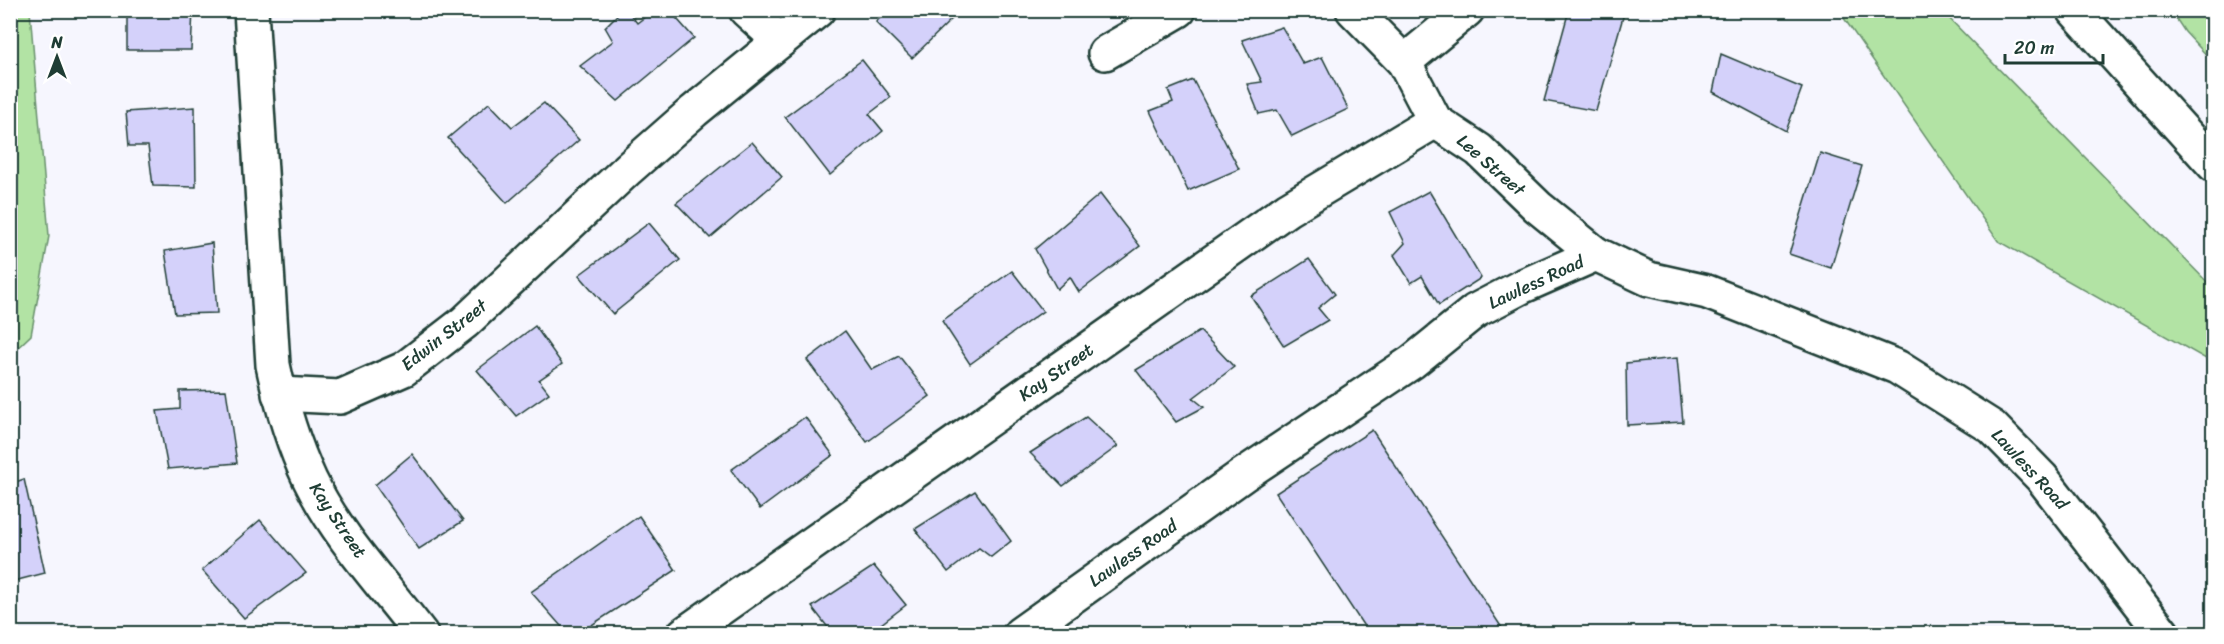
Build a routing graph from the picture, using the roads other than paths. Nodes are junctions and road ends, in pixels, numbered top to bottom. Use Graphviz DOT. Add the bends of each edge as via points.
graph roads {
  1 [pos="251,10"];
  2 [pos="746,10"];
  3 [pos="818,10"];
  4 [pos="1179,10"];
  5 [pos="1353,10"];
  6 [pos="1467,10"];
  7 [pos="2074,10"];
  8 [pos="780,41"];
  9 [pos="1106,53"];
  10 [pos="1404,62"];
  11 [pos="1435,121"];
  12 [pos="2214,165"];
  13 [pos="1596,254"];
  14 [pos="279,394"];
  15 [pos="421,633"];
  16 [pos="684,633"];
  17 [pos="1020,633"];
  18 [pos="2163,633"];
  1 -- 14 [label="street" via="273,365"];
  2 -- 8 [label="street"];
  3 -- 8 [label="street, Edwin Street"];
  4 -- 9 [label="street"];
  5 -- 10 [label="street, Lee Street"];
  6 -- 10 [label="street"];
  7 -- 12 [label="street"];
  8 -- 14 [label="street, Edwin Street" via="628,169 465,322 404,369 340,397"];
  10 -- 11 [label="street, Lee Street"];
  11 -- 13 [label="street, Lee Street" via="1479,150 1538,207"];
  11 -- 16 [label="street, Kay Street" via="1288,208"];
  13 -- 17 [label="street, Lawless Road" via="1475,310 1412,362 1243,475"];
  13 -- 18 [label="street, Lawless Road" via="1649,279 1707,292 1897,368 1992,427 2042,478"];
  14 -- 15 [label="street, Kay Street" via="310,479 334,520"];
}
